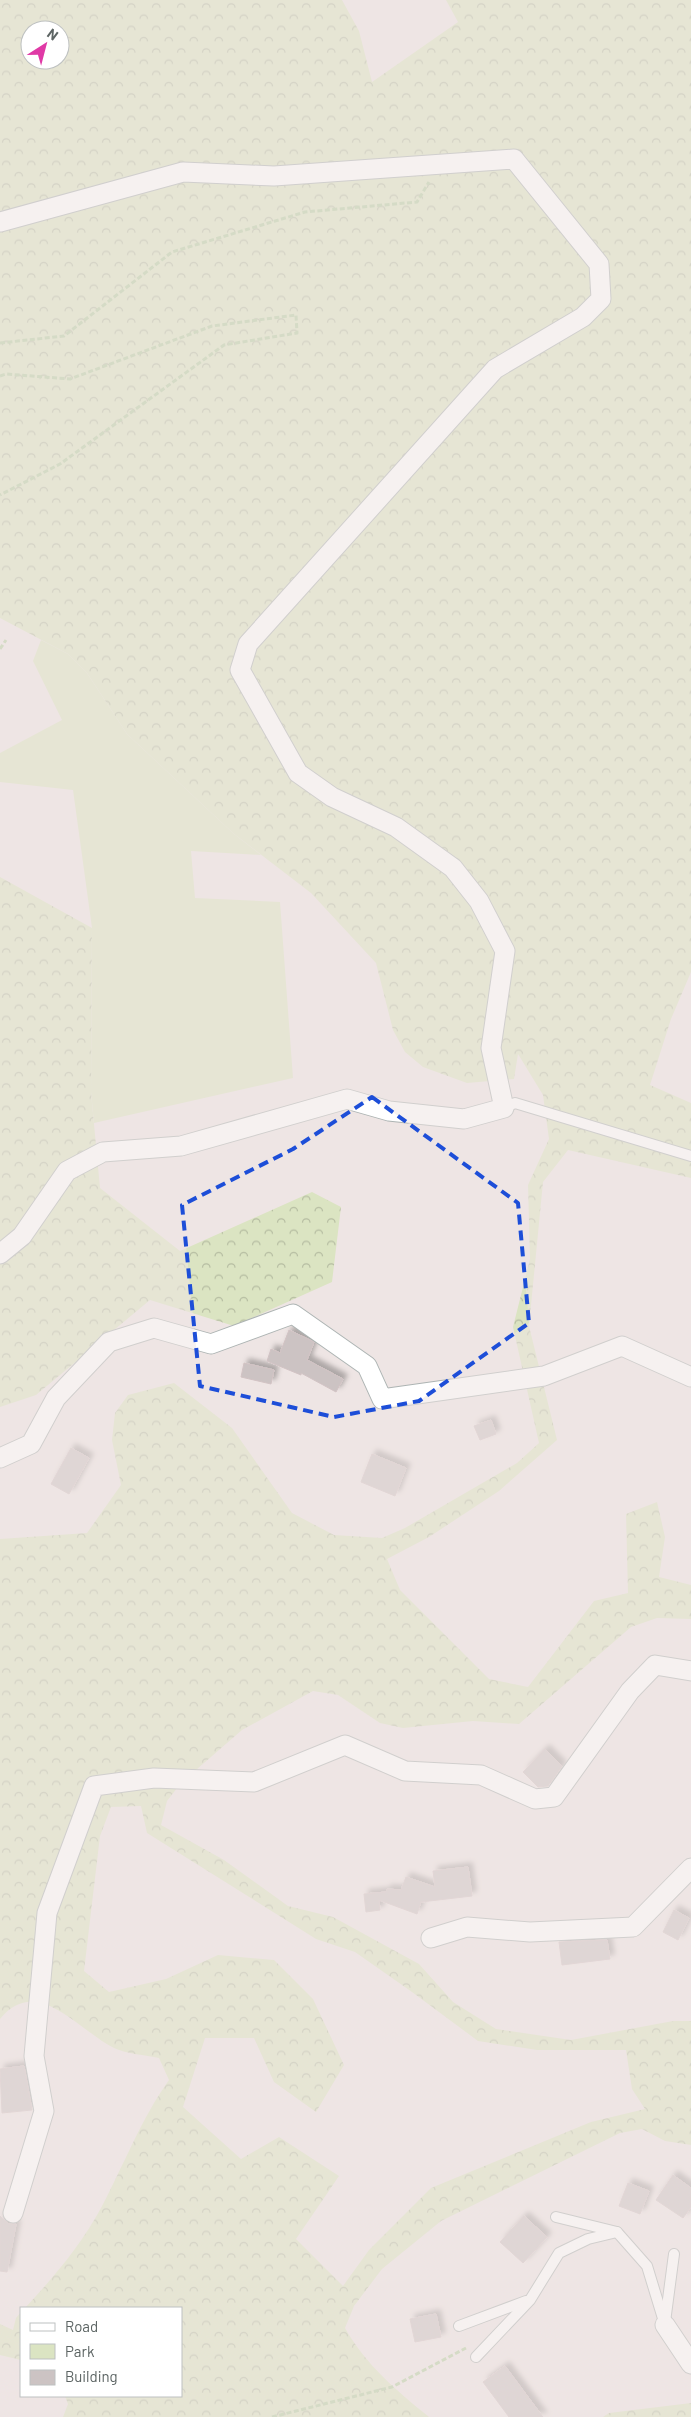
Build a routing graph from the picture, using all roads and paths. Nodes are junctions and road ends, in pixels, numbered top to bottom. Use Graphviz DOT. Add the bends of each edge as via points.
graph roads {
  1 [pos="439,164"];
  2 [pos="0,222"];
  3 [pos="0,343"];
  4 [pos="0,376"];
  5 [pos="0,495"];
  6 [pos="6,640"];
  7 [pos="0,649"];
  8 [pos="504,1108"];
  9 [pos="691,1156"];
  10 [pos="0,1254"];
  11 [pos="691,1377"];
  12 [pos="0,1458"];
  13 [pos="691,1672"];
  14 [pos="691,1868"];
  15 [pos="431,1938"];
  16 [pos="13,2212"];
  17 [pos="556,2217"];
  18 [pos="618,2232"];
  19 [pos="674,2254"];
  20 [pos="530,2300"];
  21 [pos="459,2326"];
  22 [pos="665,2326"];
  23 [pos="476,2357"];
  24 [pos="691,2364"];
  25 [pos="272,2417"];
  1 -- 2 [label="street" via="274,176 183,172"];
  1 -- 3 [label="path" via="417,202 305,212 172,252 64,336"];
  1 -- 8 [label="street" via="514,159 600,264 600,299 583,317 495,369 248,644 240,670 298,773 332,796 396,827 452,868 479,901 505,951 491,1048"];
  4 -- 5 [label="path" via="70,379 212,326 296,314 297,333 224,345 60,464"];
  6 -- 7 [label="path"];
  8 -- 9 [label="lane" via="515,1103"];
  8 -- 10 [label="street" via="464,1119 389,1111 347,1099 181,1146 103,1152 67,1171 22,1236"];
  11 -- 12 [label="street" via="622,1346 544,1376 382,1399 366,1366 292,1314 211,1344 154,1328 109,1342 56,1398 31,1444"];
  13 -- 16 [label="street" via="655,1665 630,1691 554,1797 535,1800 481,1775 405,1770 345,1745 254,1782 154,1778 94,1786 48,1913 34,2056 44,2111"];
  14 -- 15 [label="street" via="633,1927 530,1932 467,1927"];
  17 -- 18 [label="lane"];
  18 -- 20 [label="lane" via="588,2239 559,2254"];
  18 -- 22 [label="lane" via="647,2266"];
  19 -- 22 [label="lane"];
  20 -- 21 [label="lane"];
  20 -- 23 [label="lane"];
  22 -- 24 [label="street"];
  23 -- 25 [label="path" via="468,2347 392,2387"];
}
